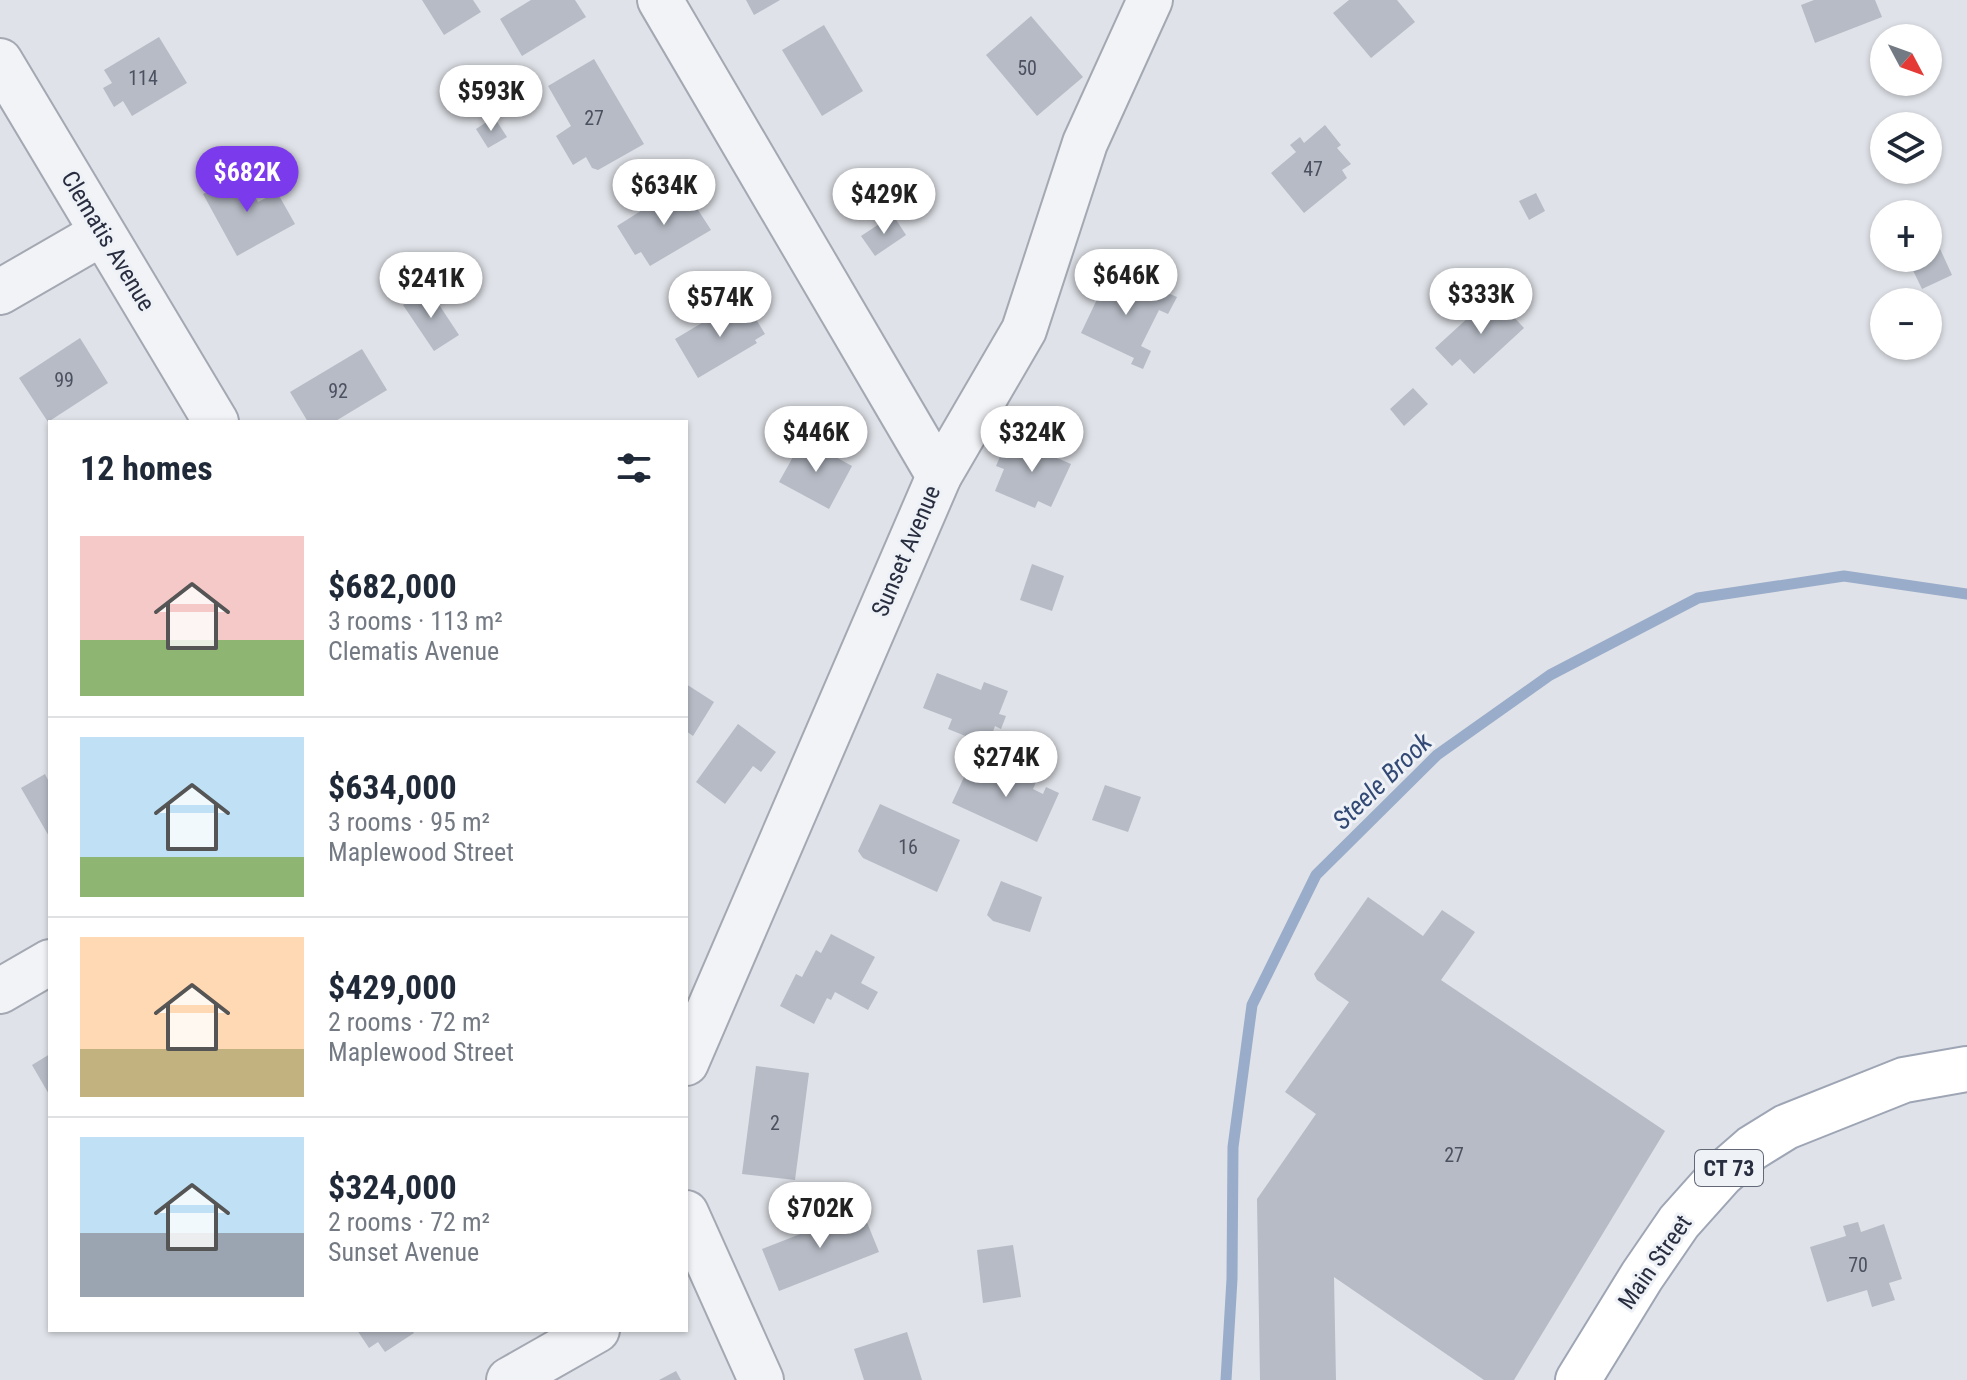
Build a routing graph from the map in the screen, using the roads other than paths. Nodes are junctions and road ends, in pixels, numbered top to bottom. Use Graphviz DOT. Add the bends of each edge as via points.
graph roads {
  1 [pos="660,0"];
  2 [pos="1150,0"];
  3 [pos="0,61"];
  4 [pos="102,233"];
  5 [pos="0,292"];
  6 [pos="215,420"];
  7 [pos="939,476"];
  8 [pos="48,963"];
  9 [pos="0,991"];
  10 [pos="688,1058"];
  11 [pos="1967,1069"];
  12 [pos="688,1223"];
  13 [pos="698,1273"];
  14 [pos="593,1332"];
  15 [pos="509,1380"];
  16 [pos="761,1380"];
  17 [pos="1578,1380"];
  1 -- 7 [label="street"];
  2 -- 7 [label="street, Sunset Avenue" via="1085,143 1024,330"];
  3 -- 4 [label="street, Clematis Avenue"];
  4 -- 5 [label="street"];
  4 -- 6 [label="street, Clematis Avenue"];
  7 -- 10 [label="street, Sunset Avenue"];
  8 -- 9 [label="street"];
  11 -- 17 [label="main road, Main Street / CT 73" via="1904,1080 1786,1127 1752,1148 1679,1222"];
  12 -- 13 [label="street"];
  13 -- 16 [label="street"];
  14 -- 15 [label="street"];
}
